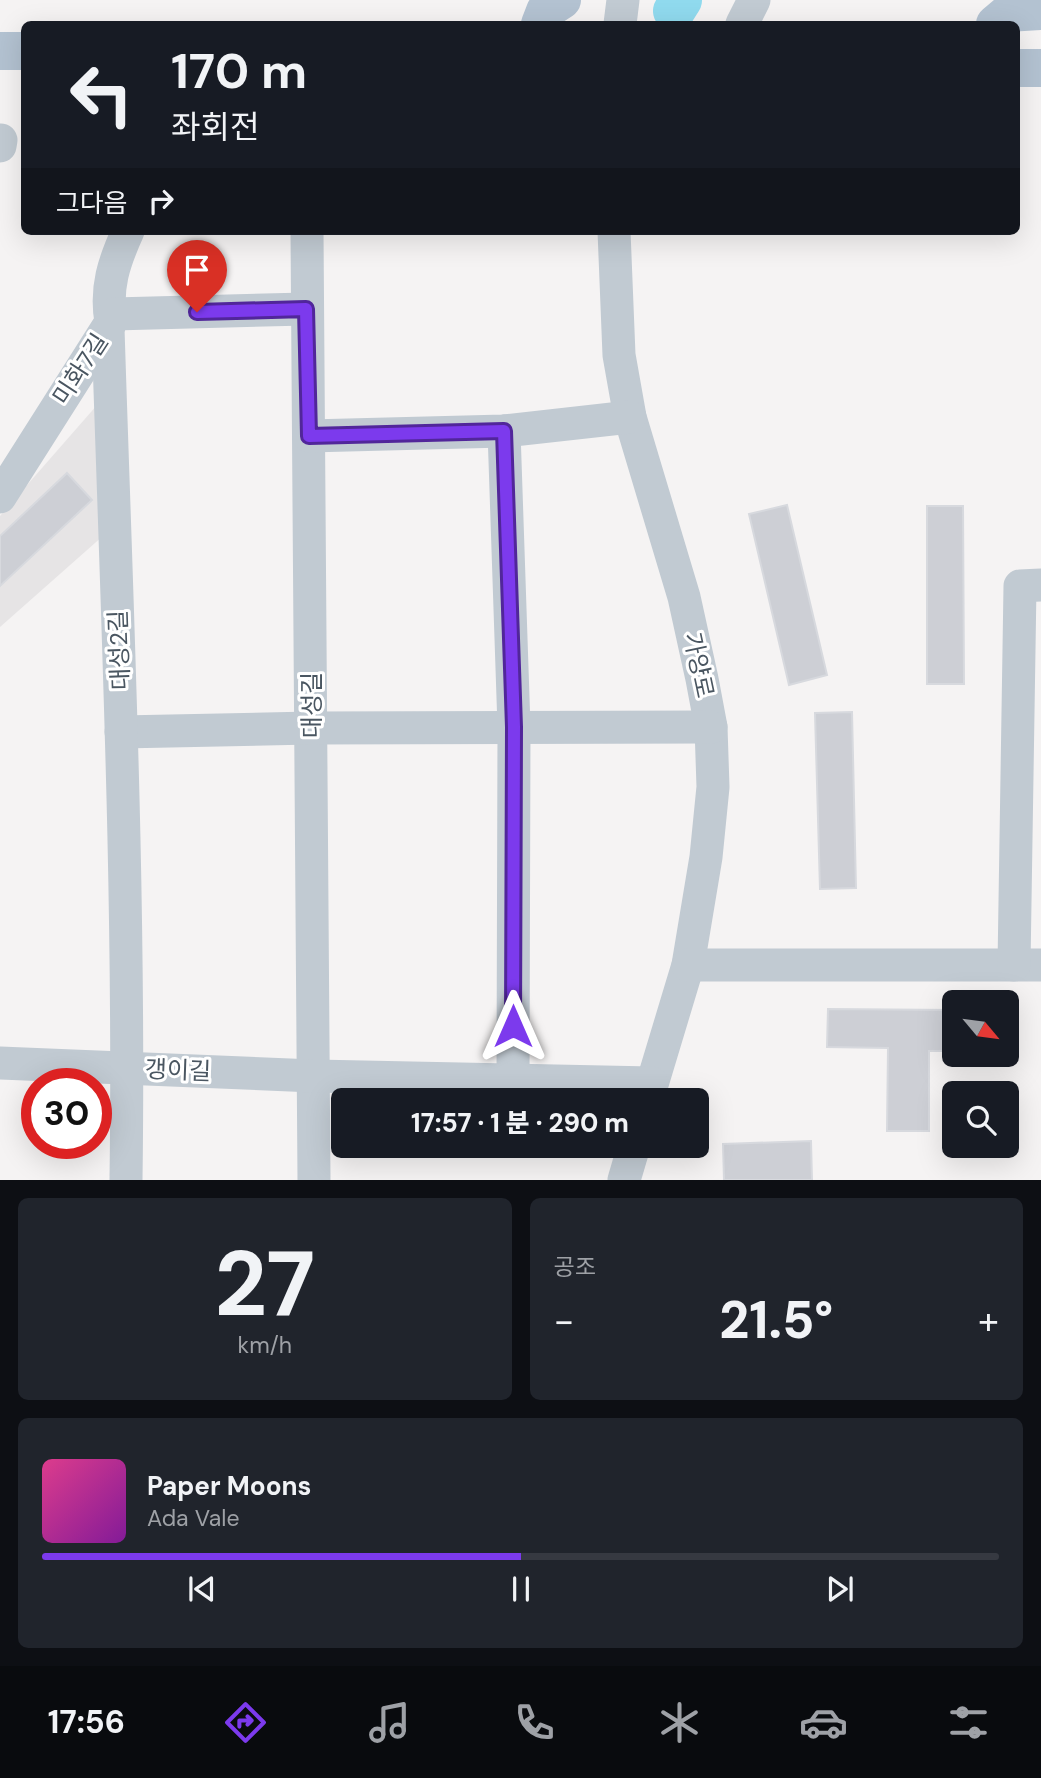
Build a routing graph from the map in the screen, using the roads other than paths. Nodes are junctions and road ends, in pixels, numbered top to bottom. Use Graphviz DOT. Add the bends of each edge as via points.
graph roads {
  1 [pos="562,0"];
  2 [pos="623,0"];
  3 [pos="754,0"];
  4 [pos="1034,7"];
  5 [pos="541,21"];
  6 [pos="620,21"];
  7 [pos="744,21"];
  8 [pos="999,21"];
  9 [pos="0,51"];
  10 [pos="21,51"];
  11 [pos="1020,68"];
  12 [pos="1041,68"];
  13 [pos="126,235"];
  14 [pos="307,235"];
  15 [pos="614,235"];
  16 [pos="306,309"];
  17 [pos="111,321"];
  18 [pos="630,416"];
  19 [pos="504,431"];
  20 [pos="309,436"];
  21 [pos="0,497"];
  22 [pos="1041,585"];
  23 [pos="514,727"];
  24 [pos="711,727"];
  25 [pos="311,728"];
  26 [pos="121,732"];
  27 [pos="688,965"];
  28 [pos="1028,965"];
  29 [pos="0,1063"];
  30 [pos="128,1068"];
  31 [pos="314,1076"];
  32 [pos="513,1080"];
  33 [pos="604,1088"];
  34 [pos="651,1088"];
  35 [pos="630,1158"];
  36 [pos="126,1180"];
  37 [pos="314,1180"];
  38 [pos="624,1180"];
  1 -- 5 [label="main road" via="545,10"];
  2 -- 6 [label="street"];
  3 -- 7 [label="street"];
  4 -- 8 [label="main road" via="1008,13"];
  9 -- 10 [label="main road"];
  11 -- 12 [label="main road"];
  13 -- 17 [label="street, 미화7길" via="113,263 107,300"];
  14 -- 16 [label="street, 대성길"];
  15 -- 18 [label="street, 가양로" via="619,355"];
  16 -- 17 [label="street" via="114,314"];
  16 -- 20 [label="street, 대성길"];
  17 -- 21 [label="street, 미화7길"];
  17 -- 26 [label="street, 대성2길"];
  18 -- 19 [label="street"];
  18 -- 24 [label="street, 가양로" via="684,597"];
  19 -- 20 [label="street"];
  19 -- 23 [label="street"];
  20 -- 25 [label="street, 대성길"];
  22 -- 28 [label="street" via="1020,586"];
  23 -- 24 [label="street"];
  23 -- 25 [label="street"];
  23 -- 32 [label="street"];
  24 -- 27 [label="street, 가양로" via="713,788"];
  25 -- 26 [label="street"];
  25 -- 31 [label="street, 대성길"];
  26 -- 30 [label="street, 대성2길"];
  27 -- 28 [label="street"];
  27 -- 34 [label="street, 가양로"];
  29 -- 30 [label="street, 갱이길"];
  30 -- 31 [label="street, 갱이길"];
  30 -- 36 [label="street, 대성2길"];
  31 -- 32 [label="street, 갱이길"];
  31 -- 37 [label="street, 대성길"];
  32 -- 33 [label="street, 갱이길"];
  35 -- 38 [label="street"];
}
